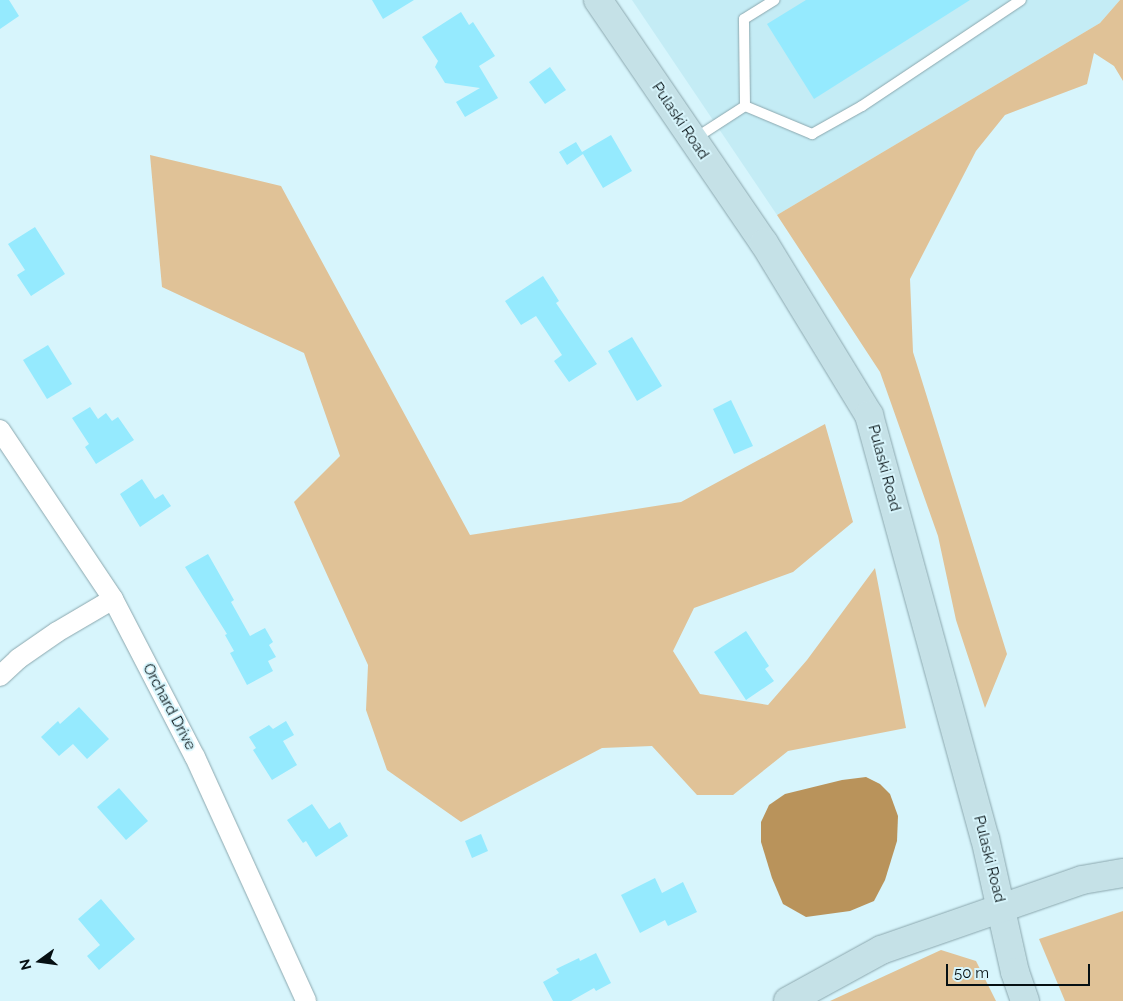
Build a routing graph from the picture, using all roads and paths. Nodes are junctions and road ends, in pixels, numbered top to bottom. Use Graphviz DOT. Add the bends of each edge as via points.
graph roads {
  1 [pos="774,0"];
  2 [pos="1021,0"];
  3 [pos="602,1"];
  4 [pos="746,106"];
  5 [pos="693,140"];
  6 [pos="0,430"];
  7 [pos="113,599"];
  8 [pos="0,676"];
  9 [pos="1123,873"];
  10 [pos="1001,908"];
  11 [pos="306,1001"];
  12 [pos="788,1001"];
  13 [pos="1025,1001"];
  1 -- 4 [label="lane" via="744,19"];
  2 -- 4 [label="lane" via="862,106 812,134"];
  3 -- 5 [label="main road, Pulaski Road"];
  4 -- 5 [label="lane"];
  5 -- 10 [label="main road, Pulaski Road" via="764,243 869,415 985,838"];
  6 -- 7 [label="street, Orchard Drive"];
  7 -- 8 [label="street" via="49,637"];
  7 -- 11 [label="street, Orchard Drive" via="196,757"];
  9 -- 10 [label="main road" via="1082,880"];
  10 -- 12 [label="main road" via="881,950"];
  10 -- 13 [label="main road, Pulaski Road"];
}
